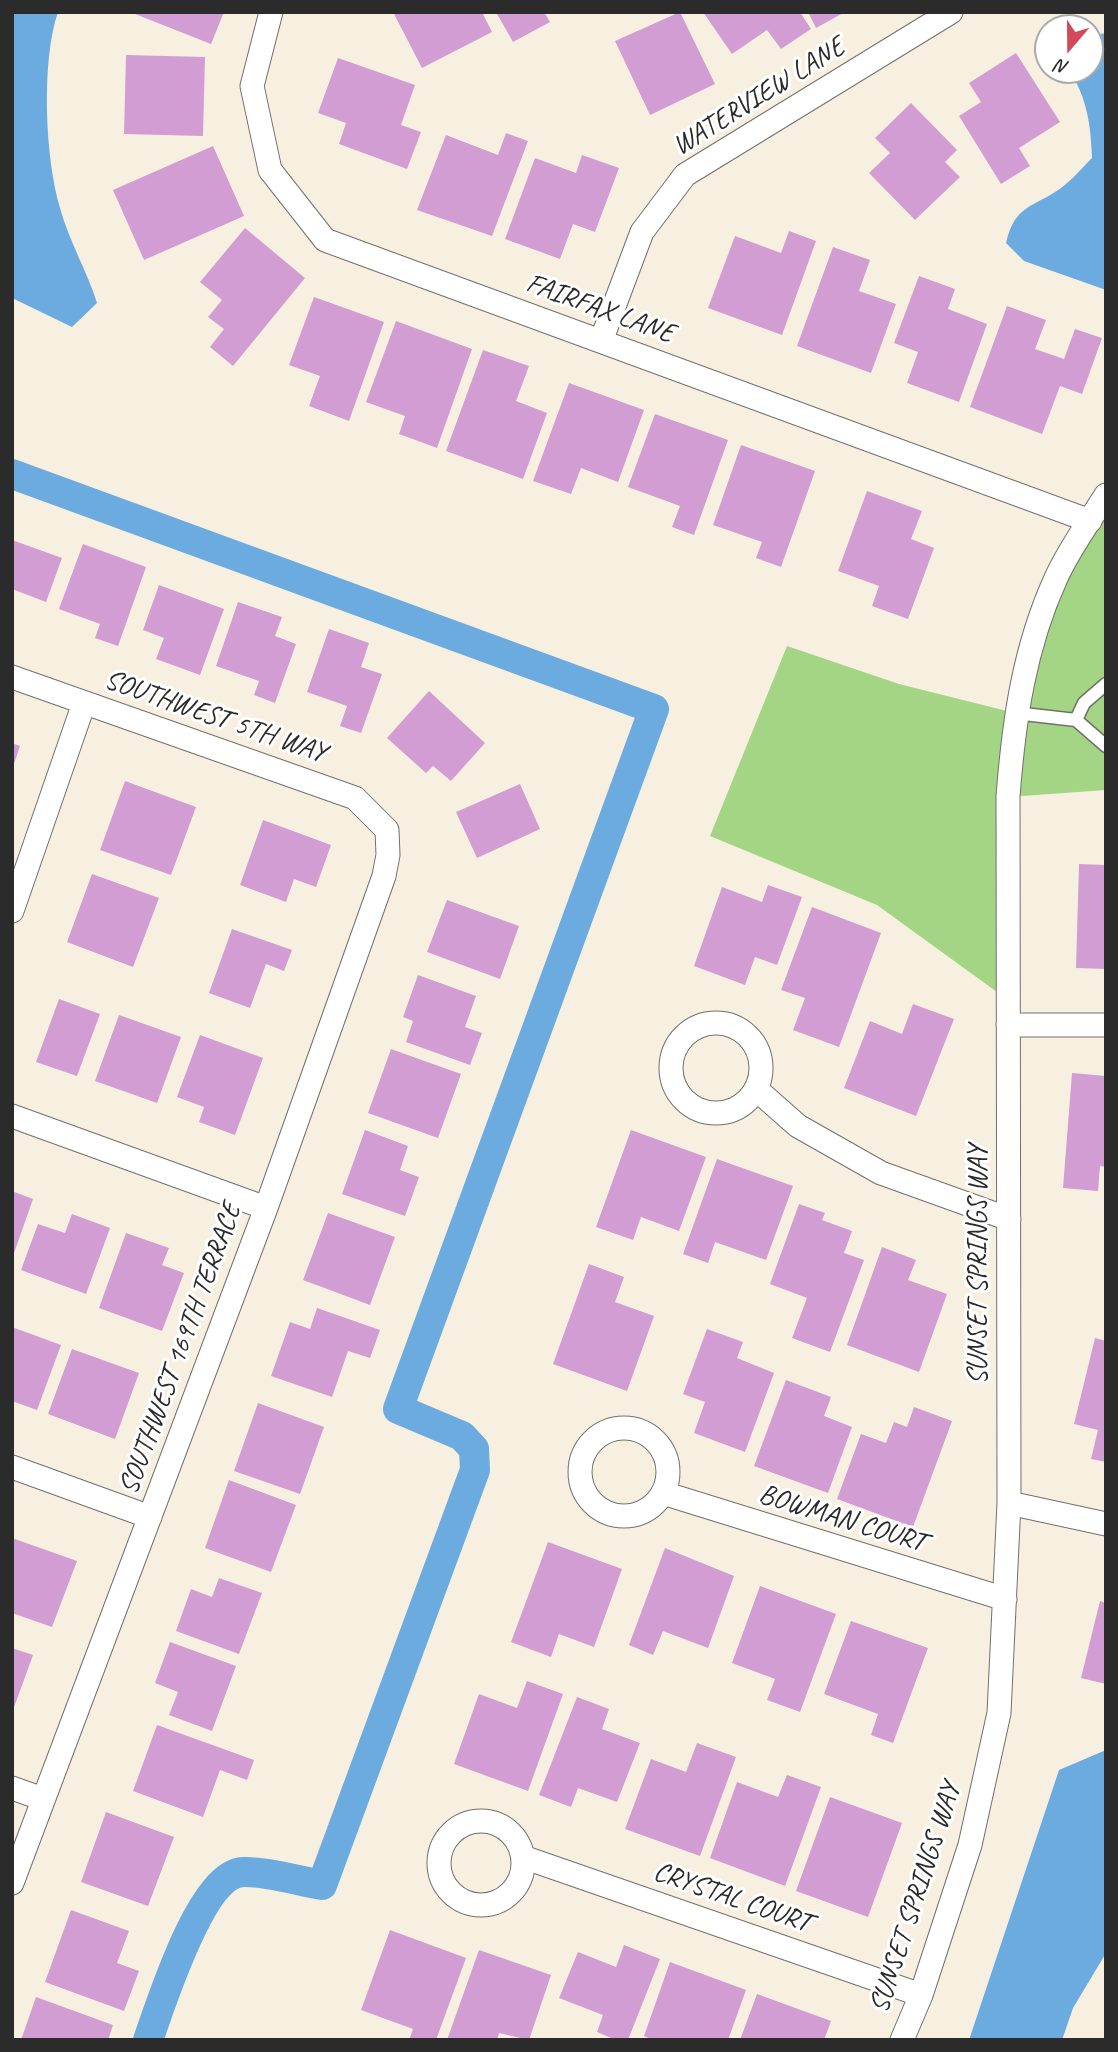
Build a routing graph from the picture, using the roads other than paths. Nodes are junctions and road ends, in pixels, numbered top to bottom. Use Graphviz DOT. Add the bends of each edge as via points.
graph roads {
  1 [pos="271,12"];
  2 [pos="951,12"];
  3 [pos="601,341"];
  4 [pos="1106,495"];
  5 [pos="1090,521"];
  6 [pos="12,677"];
  7 [pos="1106,684"];
  8 [pos="84,703"];
  9 [pos="1015,713"];
  10 [pos="1076,720"];
  11 [pos="1106,746"];
  12 [pos="387,830"];
  13 [pos="12,911"];
  14 [pos="1106,1025"];
  15 [pos="1008,1026"];
  16 [pos="756,1089"];
  17 [pos="12,1116"];
  18 [pos="266,1208"];
  19 [pos="1009,1219"];
  20 [pos="12,1467"];
  21 [pos="663,1493"];
  22 [pos="1009,1503"];
  23 [pos="150,1517"];
  24 [pos="1106,1524"];
  25 [pos="1005,1599"];
  26 [pos="12,1788"];
  27 [pos="43,1799"];
  28 [pos="523,1857"];
  29 [pos="12,1883"];
  30 [pos="921,1995"];
  31 [pos="902,2040"];
  1 -- 3 [label="street, FAIRFAX LANE" via="252,86 270,170 325,240"];
  2 -- 3 [label="street, WATERVIEW LANE" via="685,176 642,232"];
  3 -- 5 [label="street, FAIRFAX LANE"];
  4 -- 5 [label="street, SUNSET SPRINGS WAY"];
  5 -- 9 [label="street, SUNSET SPRINGS WAY" via="1057,575 1036,625"];
  6 -- 8 [label="street, SOUTHWEST 5TH WAY"];
  7 -- 10 [label="lane" via="1084,703"];
  8 -- 12 [label="street, SOUTHWEST 5TH WAY" via="355,798"];
  8 -- 13 [label="street"];
  9 -- 10 [label="lane"];
  9 -- 15 [label="street, SUNSET SPRINGS WAY" via="1008,796"];
  10 -- 11 [label="lane"];
  12 -- 18 [label="street, SOUTHWEST 169TH TERRACE" via="384,876"];
  14 -- 15 [label="street"];
  15 -- 19 [label="street, SUNSET SPRINGS WAY"];
  16 -- 19 [label="street" via="798,1126 881,1173"];
  17 -- 18 [label="street"];
  18 -- 23 [label="street, SOUTHWEST 169TH TERRACE"];
  19 -- 22 [label="street, SUNSET SPRINGS WAY"];
  20 -- 23 [label="street"];
  21 -- 25 [label="street, BOWMAN COURT"];
  22 -- 24 [label="street"];
  22 -- 25 [label="street, SUNSET SPRINGS WAY"];
  23 -- 27 [label="street, SOUTHWEST 169TH TERRACE"];
  25 -- 30 [label="street, SUNSET SPRINGS WAY" via="999,1713 970,1845"];
  26 -- 27 [label="street"];
  27 -- 29 [label="street, SOUTHWEST 169TH TERRACE"];
  28 -- 30 [label="street, CRYSTAL COURT"];
  30 -- 31 [label="street, SUNSET SPRINGS WAY"];
}
